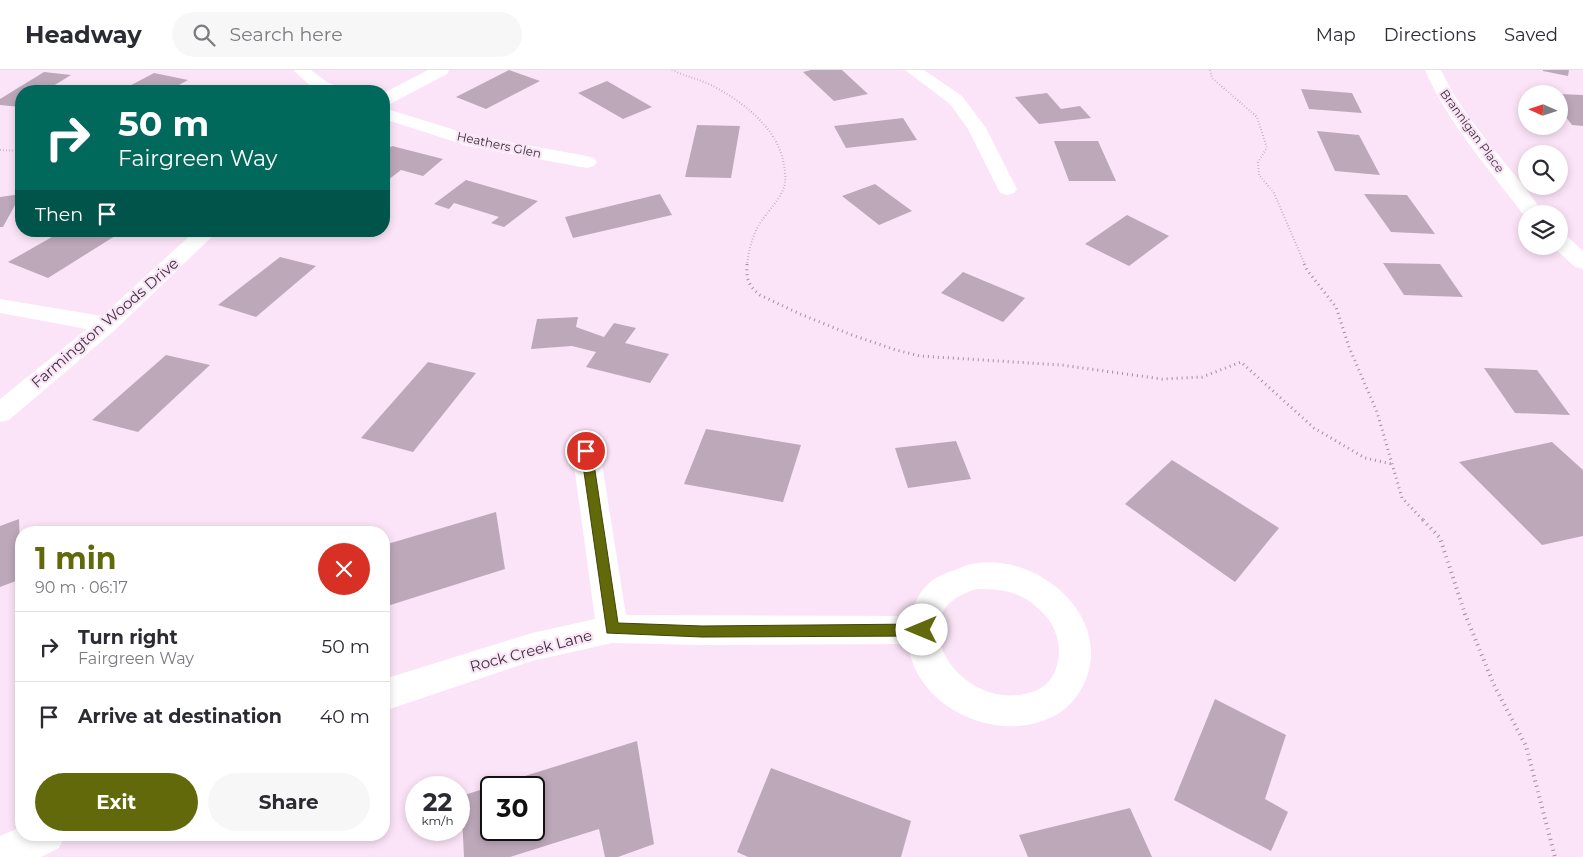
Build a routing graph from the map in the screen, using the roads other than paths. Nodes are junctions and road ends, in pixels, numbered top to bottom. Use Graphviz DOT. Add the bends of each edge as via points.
graph roads {
  1 [pos="301,70"];
  2 [pos="440,70"];
  3 [pos="913,70"];
  4 [pos="1433,70"];
  5 [pos="320,85"];
  6 [pos="390,97"];
  7 [pos="390,115"];
  8 [pos="587,162"];
  9 [pos="1007,189"];
  10 [pos="1527,205"];
  11 [pos="202,237"];
  12 [pos="1568,249"];
  13 [pos="1583,262"];
  14 [pos="0,306"];
  15 [pos="107,325"];
  16 [pos="0,413"];
  17 [pos="586,451"];
  18 [pos="612,629"];
  19 [pos="922,630"];
  20 [pos="390,693"];
  21 [pos="33,841"];
  22 [pos="0,856"];
  1 -- 5 [label="street"];
  2 -- 6 [label="street"];
  3 -- 9 [label="street" via="956,100 977,128"];
  4 -- 10 [label="street, Brannigan Place" via="1456,112"];
  7 -- 8 [label="street, Heathers Glen" via="468,140"];
  11 -- 15 [label="street, Farmington Woods Drive"];
  12 -- 13 [label="street"];
  14 -- 15 [label="street"];
  15 -- 16 [label="street, Farmington Woods Drive"];
  17 -- 18 [label="street"];
  18 -- 19 [label="street, Rock Creek Lane"];
  18 -- 20 [label="street, Rock Creek Lane" via="532,647"];
  19 -- 19 [label="street" via="927,610 939,593 957,582 978,576 1001,576 1024,583 1045,596 1062,613 1074,633 1077,655 1072,677 1058,695 1036,708 1010,711 983,707 958,694 938,675 926,653"];
  21 -- 22 [label="street"];
}
